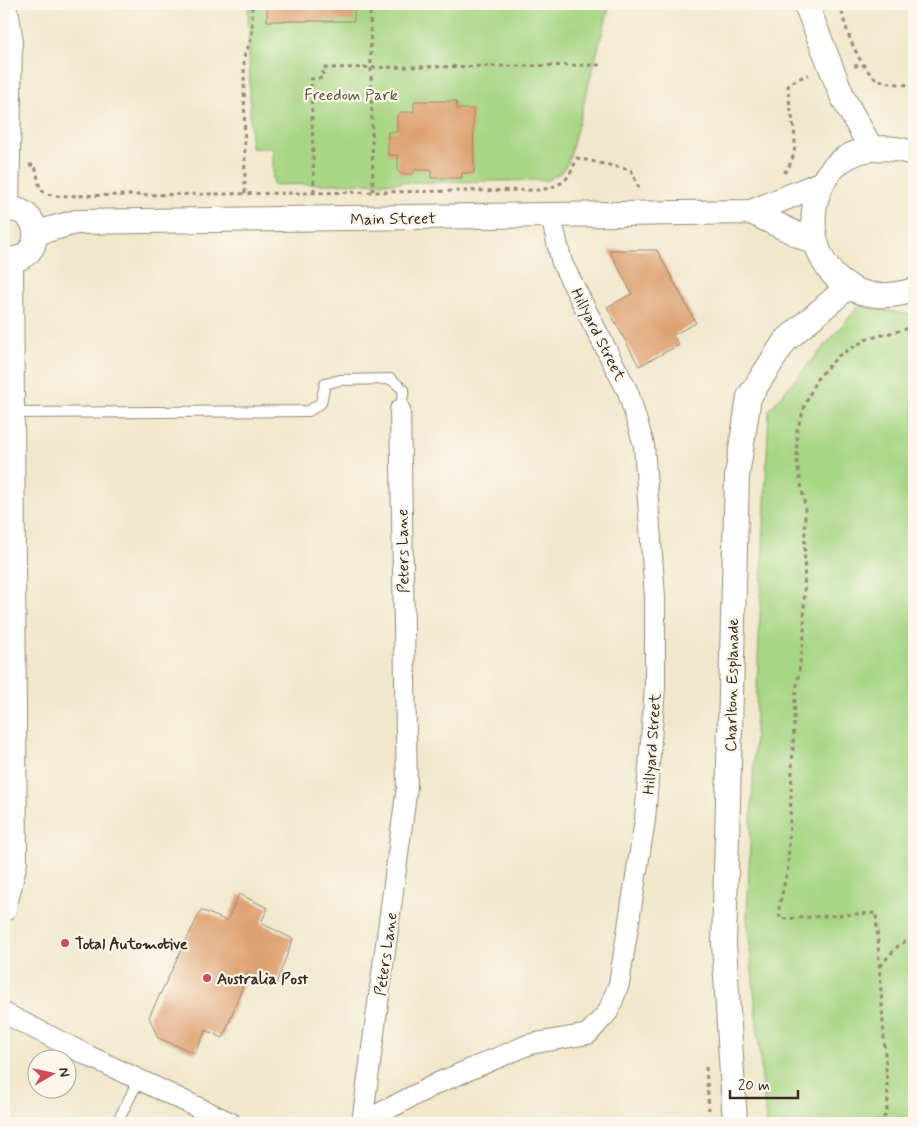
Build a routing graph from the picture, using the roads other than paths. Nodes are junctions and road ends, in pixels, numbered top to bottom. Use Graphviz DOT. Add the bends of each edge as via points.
graph roads {
  1 [pos="806,4"];
  2 [pos="4,5"];
  3 [pos="871,148"];
  4 [pos="914,153"];
  5 [pos="822,183"];
  6 [pos="7,210"];
  7 [pos="751,212"];
  8 [pos="551,216"];
  9 [pos="36,233"];
  10 [pos="815,243"];
  11 [pos="8,260"];
  12 [pos="848,286"];
  13 [pos="914,290"];
  14 [pos="400,410"];
  15 [pos="13,413"];
  16 [pos="4,909"];
  17 [pos="4,1013"];
  18 [pos="139,1079"];
  19 [pos="117,1123"];
  20 [pos="232,1123"];
  21 [pos="362,1123"];
  22 [pos="736,1123"];
  1 -- 3 [label="street" via="843,98"];
  2 -- 6 [label="street" via="12,37"];
  3 -- 4 [label="street" via="894,148"];
  3 -- 5 [label="street" via="852,155 835,167"];
  5 -- 7 [label="street, Main Street"];
  5 -- 10 [label="street" via="814,202"];
  6 -- 9 [label="street" via="18,210 30,219"];
  7 -- 8 [label="street, Main Street"];
  7 -- 10 [label="street, Main Street"];
  8 -- 9 [label="street, Main Street" via="76,222"];
  8 -- 21 [label="street, Hillyard Street" via="562,263 628,392 644,444 655,598 655,687 645,820 619,984 608,1012 588,1034 530,1044 438,1083"];
  9 -- 11 [label="street" via="29,252"];
  10 -- 12 [label="street" via="822,260"];
  11 -- 15 [label="street"];
  12 -- 13 [label="street" via="869,294 892,296"];
  12 -- 22 [label="street, Charlton Esplanade" via="785,341 749,398 737,476 724,944"];
  14 -- 15 [label="lane, Peters Lane" via="404,390 391,379 340,380 325,384 321,403 309,411"];
  14 -- 21 [label="street, Peters Lane" via="407,787"];
  15 -- 16 [label="street" via="15,862"];
  17 -- 18 [label="street"];
  18 -- 19 [label="lane"];
  18 -- 20 [label="street"];
}
